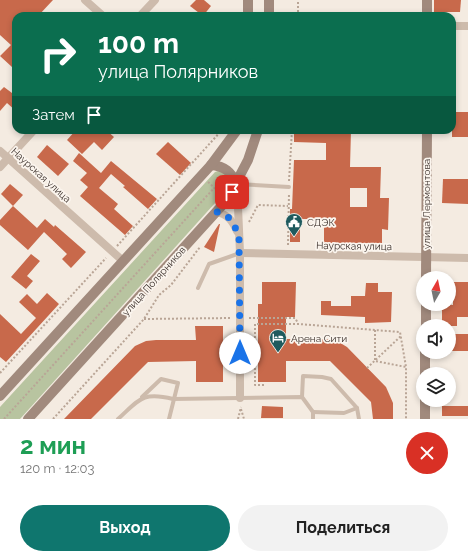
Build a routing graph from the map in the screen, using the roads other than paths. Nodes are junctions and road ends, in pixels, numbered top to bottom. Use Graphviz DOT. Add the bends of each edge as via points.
graph roads {
  1 [pos="85,0"];
  2 [pos="155,0"];
  3 [pos="248,0"];
  4 [pos="269,0"];
  5 [pos="427,0"];
  6 [pos="98,12"];
  7 [pos="144,12"];
  8 [pos="248,12"];
  9 [pos="269,12"];
  10 [pos="427,12"];
  11 [pos="456,26"];
  12 [pos="468,26"];
  13 [pos="30,134"];
  14 [pos="234,134"];
  15 [pos="257,134"];
  16 [pos="426,134"];
  17 [pos="0,151"];
  18 [pos="8,159"];
  19 [pos="211,165"];
  20 [pos="0,167"];
  21 [pos="237,184"];
  22 [pos="289,188"];
  23 [pos="217,212"];
  24 [pos="239,237"];
  25 [pos="240,254"];
  26 [pos="426,257"];
  27 [pos="468,258"];
  28 [pos="123,261"];
  29 [pos="426,271"];
  30 [pos="198,288"];
  31 [pos="0,396"];
  32 [pos="142,397"];
  33 [pos="243,398"];
  34 [pos="302,398"];
  35 [pos="173,399"];
  36 [pos="425,407"];
  37 [pos="357,408"];
  38 [pos="313,412"];
  39 [pos="28,419"];
  40 [pos="118,419"];
  41 [pos="170,419"];
  42 [pos="313,419"];
  43 [pos="359,419"];
  44 [pos="425,419"];
  1 -- 6 [label="street"];
  2 -- 7 [label="street"];
  3 -- 8 [label="main road"];
  4 -- 9 [label="main road"];
  5 -- 10 [label="main road"];
  11 -- 12 [label="street"];
  13 -- 18 [label="street"];
  14 -- 19 [label="main road"];
  15 -- 21 [label="main road, улица Полярников"];
  16 -- 26 [label="main road, улица Лермонтова"];
  17 -- 18 [label="street, Наурская улица"];
  18 -- 20 [label="street"];
  18 -- 28 [label="street, Наурская улица"];
  19 -- 21 [label="main road" via="226,168"];
  19 -- 28 [label="main road"];
  21 -- 22 [label="lane"];
  21 -- 23 [label="main road, улица Полярников"];
  21 -- 24 [label="street"];
  23 -- 24 [label="street" via="225,214 233,221"];
  23 -- 39 [label="main road, улица Полярников"];
  24 -- 25 [label="street"];
  25 -- 26 [label="street, Наурская улица"];
  25 -- 30 [label="lane" via="209,264"];
  25 -- 33 [label="street"];
  26 -- 27 [label="street, Наурская улица"];
  26 -- 29 [label="main road, улица Лермонтова"];
  28 -- 31 [label="main road"];
  32 -- 35 [label="lane" via="158,395"];
  32 -- 35 [label="lane" via="161,379 178,383"];
  32 -- 40 [label="lane"];
  33 -- 34 [label="lane"];
  33 -- 35 [label="lane"];
  34 -- 37 [label="lane" via="303,376 322,377 331,379"];
  34 -- 38 [label="lane"];
  35 -- 41 [label="lane"];
  36 -- 44 [label="main road"];
  37 -- 38 [label="lane" via="344,413"];
  37 -- 43 [label="lane"];
  38 -- 42 [label="lane"];
}
